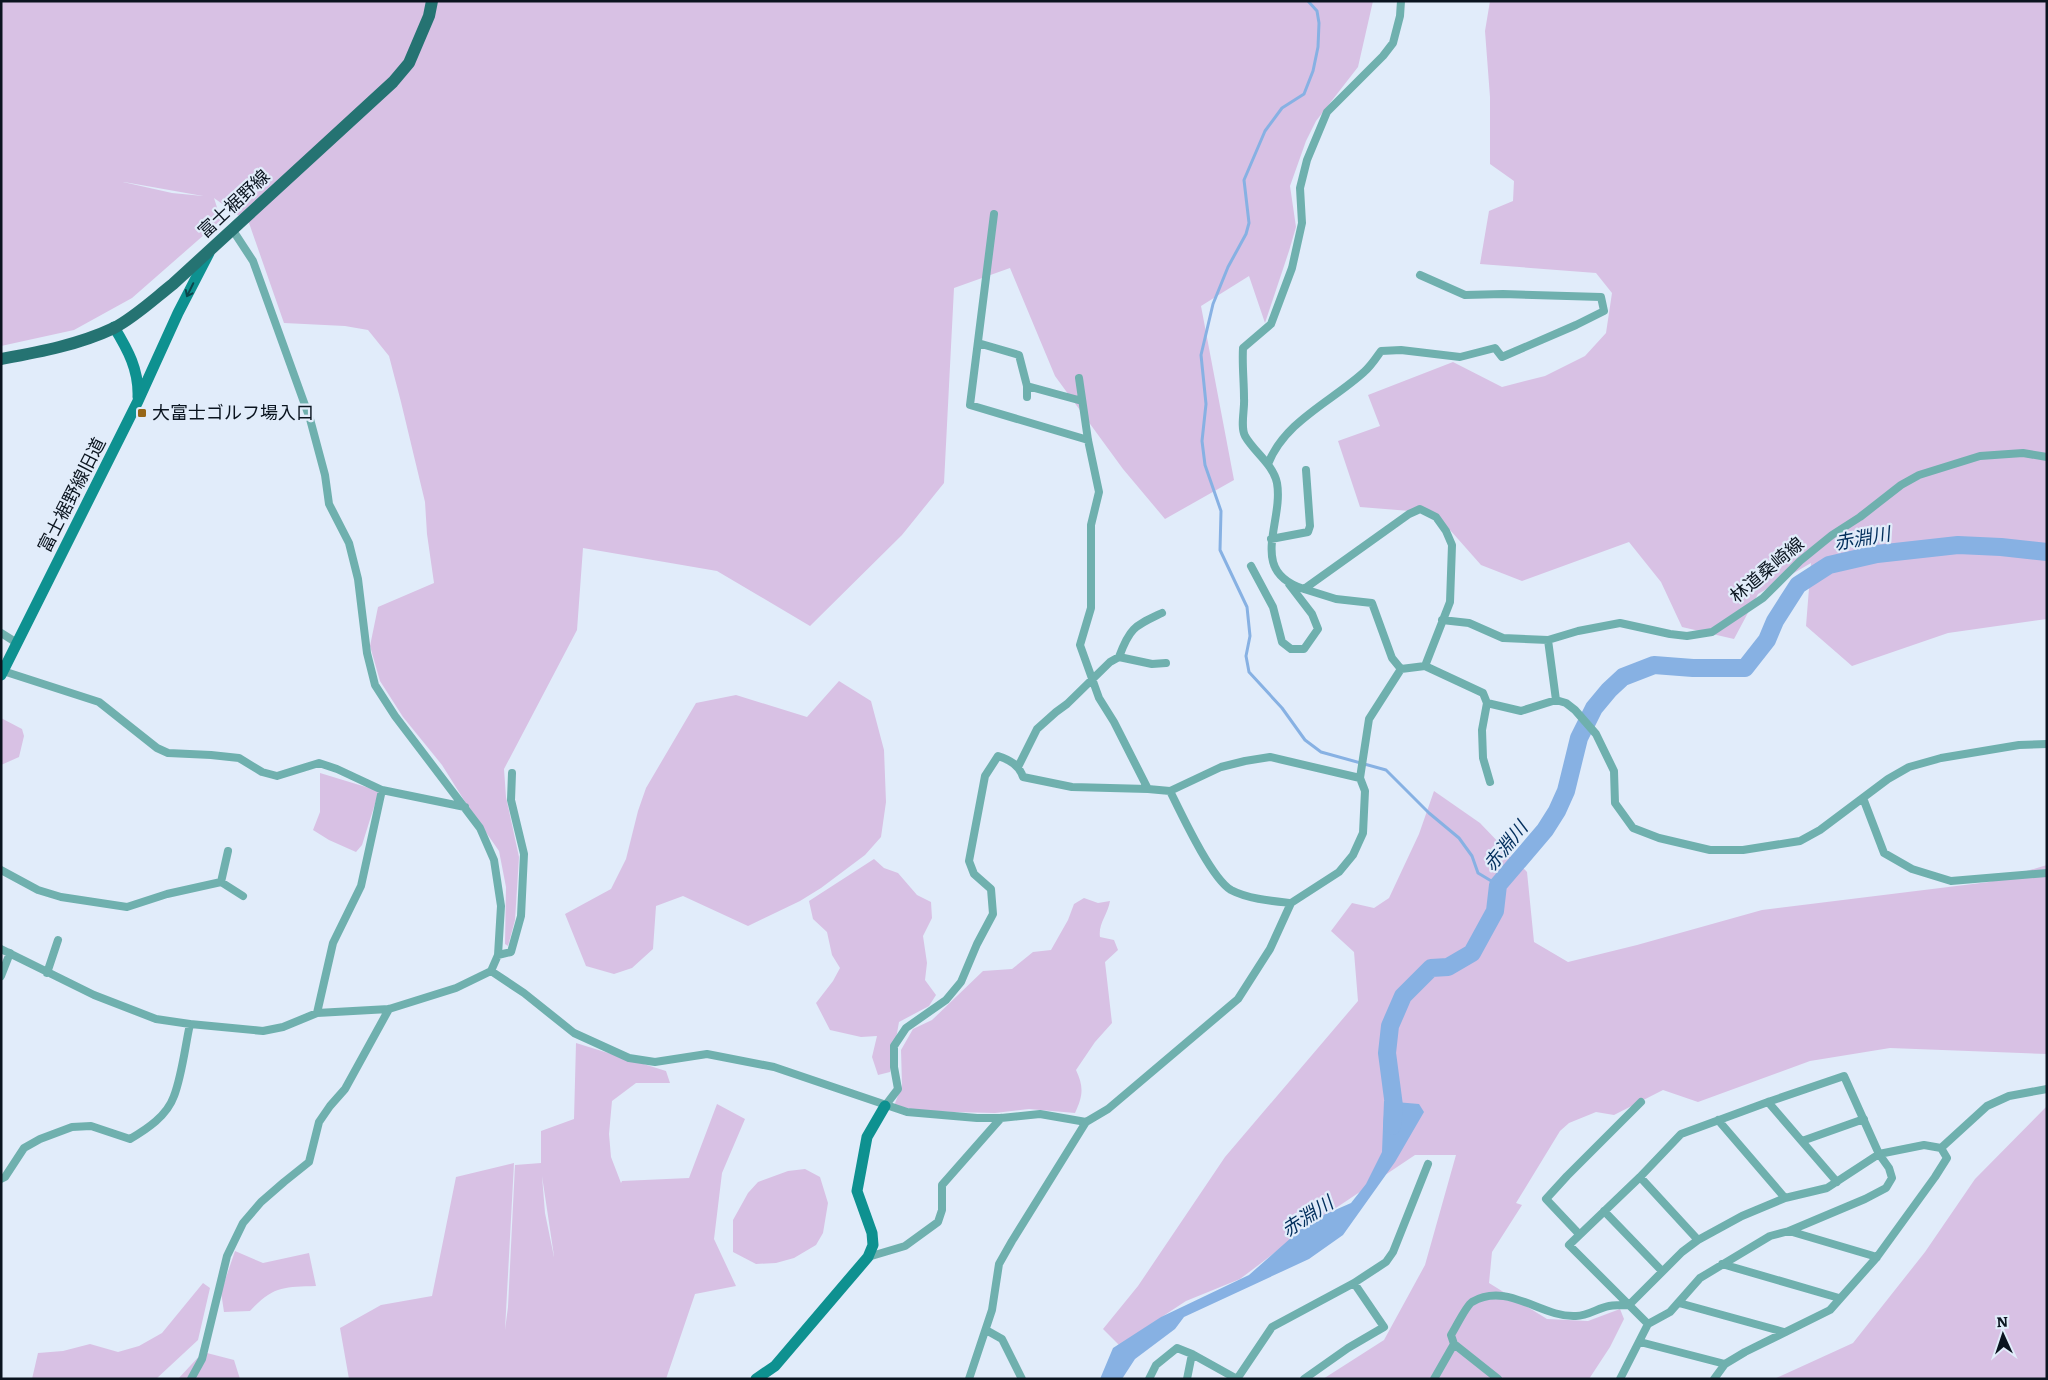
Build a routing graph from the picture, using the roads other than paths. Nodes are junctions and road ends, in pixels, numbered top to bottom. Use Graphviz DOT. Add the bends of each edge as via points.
graph roads {
  1 [pos="432,1"];
  2 [pos="1401,1"];
  3 [pos="994,214"];
  4 [pos="232,229"];
  5 [pos="213,247"];
  6 [pos="1420,275"];
  7 [pos="114,327"];
  8 [pos="978,343"];
  9 [pos="1,359"];
  10 [pos="1080,378"];
  11 [pos="1026,386"];
  12 [pos="1027,397"];
  13 [pos="138,401"];
  14 [pos="1082,401"];
  15 [pos="1088,440"];
  16 [pos="2047,457"];
  17 [pos="1268,464"];
  18 [pos="1306,470"];
  19 [pos="1271,539"];
  20 [pos="1251,566"];
  21 [pos="1288,583"];
  22 [pos="1304,589"];
  23 [pos="1162,612"];
  24 [pos="1442,620"];
  25 [pos="1,633"];
  26 [pos="1548,640"];
  27 [pos="17,643"];
  28 [pos="1119,657"];
  29 [pos="1166,663"];
  30 [pos="4,666"];
  31 [pos="1425,666"];
  32 [pos="1401,669"];
  33 [pos="1092,679"];
  34 [pos="1556,700"];
  35 [pos="1487,703"];
  36 [pos="2047,744"];
  37 [pos="1018,768"];
  38 [pos="512,773"];
  39 [pos="1360,776"];
  40 [pos="1490,782"];
  41 [pos="1148,789"];
  42 [pos="382,790"];
  43 [pos="1170,791"];
  44 [pos="1863,798"];
  45 [pos="464,806"];
  46 [pos="228,851"];
  47 [pos="1,870"];
  48 [pos="2047,873"];
  49 [pos="221,882"];
  50 [pos="243,896"];
  51 [pos="1291,904"];
  52 [pos="58,940"];
  53 [pos="1,949"];
  54 [pos="10,953"];
  55 [pos="498,955"];
  56 [pos="491,971"];
  57 [pos="46,973"];
  58 [pos="1,976"];
  59 [pos="389,1009"];
  60 [pos="317,1012"];
  61 [pos="190,1024"];
  62 [pos="2047,1089"];
  63 [pos="1641,1102"];
  64 [pos="1768,1102"];
  65 [pos="886,1106"];
  66 [pos="1001,1118"];
  67 [pos="1864,1119"];
  68 [pos="1718,1120"];
  69 [pos="1086,1122"];
  70 [pos="1802,1141"];
  71 [pos="1942,1148"];
  72 [pos="1879,1154"];
  73 [pos="1428,1164"];
  74 [pos="1640,1177"];
  75 [pos="1,1179"];
  76 [pos="1837,1182"];
  77 [pos="1784,1198"];
  78 [pos="1604,1211"];
  79 [pos="1790,1231"];
  80 [pos="1579,1234"];
  81 [pos="1698,1240"];
  82 [pos="868,1257"];
  83 [pos="1877,1257"];
  84 [pos="1722,1264"];
  85 [pos="1662,1271"];
  86 [pos="1354,1283"];
  87 [pos="1839,1298"];
  88 [pos="1679,1303"];
  89 [pos="1628,1305"];
  90 [pos="1648,1324"];
  91 [pos="986,1330"];
  92 [pos="1784,1332"];
  93 [pos="1640,1342"];
  94 [pos="1454,1344"];
  95 [pos="1192,1354"];
  96 [pos="1725,1364"];
  97 [pos="191,1379"];
  98 [pos="756,1379"];
  99 [pos="969,1379"];
  100 [pos="1022,1379"];
  101 [pos="1149,1379"];
  102 [pos="1187,1379"];
  103 [pos="1304,1379"];
  104 [pos="1434,1379"];
  105 [pos="1498,1379"];
  106 [pos="1620,1379"];
  107 [pos="1714,1379"];
  1 -- 4 [label="main road, 富士裾野線" via="409,63 393,82"];
  2 -- 17 [label="street" via="1393,43 1327,112 1307,160 1300,188 1302,223 1292,268 1271,324 1243,348 1244,433 1253,450"];
  3 -- 8 [label="street"];
  4 -- 5 [label="main road, 富士裾野線"];
  4 -- 45 [label="street" via="254,261 310,419 325,474 329,504 349,543 358,579 366,653 376,686"];
  5 -- 7 [label="main road, 富士裾野線" via="146,306"];
  5 -- 13 [label="street, one-way" via="178,313"];
  6 -- 17 [label="street" via="1466,295 1601,297 1604,311 1502,358 1495,348 1460,357 1381,351 1365,372 1302,418 1273,450"];
  7 -- 9 [label="main road, 富士裾野線" via="56,349"];
  7 -- 13 [label="street, 富士裾野線旧道" via="135,366"];
  8 -- 11 [label="street" via="1019,355"];
  8 -- 15 [label="street" via="970,405"];
  10 -- 14 [label="street"];
  11 -- 12 [label="street"];
  11 -- 14 [label="street"];
  13 -- 27 [label="street, 富士裾野線旧道"];
  14 -- 15 [label="street"];
  15 -- 33 [label="street" via="1099,492 1091,525 1091,608 1080,646"];
  16 -- 26 [label="street, 林道桑崎線" via="2023,453 1980,456 1919,475 1832,535 1762,598 1712,632 1687,636 1620,623"];
  17 -- 19 [label="street" via="1276,482 1277,509"];
  18 -- 19 [label="street" via="1308,532"];
  19 -- 21 [label="street" via="1272,562"];
  20 -- 21 [label="street" via="1274,607 1282,642 1291,649 1304,649 1318,629 1312,614"];
  21 -- 22 [label="street"];
  22 -- 24 [label="street" via="1409,514 1420,510 1436,517 1452,545 1450,602"];
  22 -- 32 [label="street" via="1336,599 1372,603 1392,658"];
  23 -- 28 [label="street" via="1134,627"];
  24 -- 26 [label="street, 林道桑崎線" via="1469,623 1503,638"];
  24 -- 31 [label="street"];
  25 -- 27 [label="street"];
  26 -- 34 [label="street"];
  27 -- 30 [label="street, 富士裾野線旧道"];
  28 -- 29 [label="street" via="1152,664"];
  28 -- 33 [label="street"];
  30 -- 42 [label="street" via="99,702 157,748 168,753 239,758 262,772 277,776 319,763"];
  31 -- 32 [label="street"];
  31 -- 35 [label="street" via="1483,693"];
  32 -- 39 [label="street" via="1369,719"];
  33 -- 37 [label="street" via="1037,730"];
  33 -- 41 [label="street"];
  34 -- 35 [label="street" via="1521,711"];
  34 -- 44 [label="street" via="1575,710 1596,734 1614,771 1615,803 1633,828 1658,838 1710,850 1743,850 1800,841"];
  35 -- 40 [label="street" via="1482,730"];
  36 -- 44 [label="street" via="2019,745 1941,758 1909,767"];
  37 -- 41 [label="street" via="1023,777 1072,787"];
  37 -- 65 [label="street" via="1010,760 998,756 985,776 973,835 969,860 974,874 991,889 993,914 960,982 946,1000 906,1028 894,1046 898,1089"];
  38 -- 55 [label="street" via="511,800 524,854 523,890 521,916 511,952"];
  39 -- 43 [label="street" via="1270,757 1221,767"];
  39 -- 51 [label="street" via="1365,791 1363,833 1353,855 1332,877"];
  41 -- 43 [label="street"];
  42 -- 45 [label="street"];
  42 -- 60 [label="street" via="361,886 333,943"];
  43 -- 51 [label="street" via="1196,843 1230,889"];
  44 -- 48 [label="street" via="1884,853 1912,869 1951,881"];
  45 -- 55 [label="street" via="480,828 494,860 501,906"];
  46 -- 49 [label="street"];
  47 -- 49 [label="street" via="38,890 61,897 127,907"];
  49 -- 50 [label="street"];
  51 -- 69 [label="street" via="1270,949 1238,999 1108,1109"];
  52 -- 57 [label="street"];
  53 -- 54 [label="street"];
  54 -- 57 [label="street"];
  54 -- 58 [label="street"];
  55 -- 56 [label="street"];
  56 -- 59 [label="street" via="456,988"];
  56 -- 65 [label="street" via="574,1034 629,1058 655,1062 695,1054 724,1056 774,1067"];
  57 -- 61 [label="street" via="156,1019"];
  59 -- 60 [label="street"];
  59 -- 97 [label="street" via="345,1088 319,1122 310,1162 261,1202 243,1223 227,1256 202,1358"];
  60 -- 61 [label="street" via="283,1027 263,1031"];
  61 -- 75 [label="street" via="174,1097 147,1128 130,1139 91,1126 72,1127 24,1148"];
  62 -- 71 [label="street" via="2009,1096 1987,1106"];
  63 -- 80 [label="street" via="1546,1199"];
  64 -- 67 [label="street" via="1844,1076"];
  64 -- 68 [label="street"];
  64 -- 70 [label="street"];
  65 -- 66 [label="street" via="907,1112"];
  65 -- 82 [label="street" via="866,1137 858,1191 872,1233 873,1244"];
  66 -- 69 [label="street" via="1040,1114"];
  66 -- 82 [label="street" via="942,1185 942,1210 938,1222 905,1246"];
  67 -- 70 [label="street"];
  67 -- 72 [label="street"];
  68 -- 74 [label="street" via="1681,1134"];
  68 -- 77 [label="street"];
  69 -- 91 [label="street" via="1000,1264"];
  70 -- 76 [label="street"];
  71 -- 72 [label="street" via="1924,1145"];
  71 -- 83 [label="street" via="1946,1160"];
  72 -- 76 [label="street"];
  72 -- 79 [label="street" via="1892,1178 1886,1188"];
  73 -- 86 [label="street" via="1393,1252 1386,1262"];
  74 -- 78 [label="street"];
  74 -- 81 [label="street"];
  76 -- 77 [label="street" via="1827,1188"];
  77 -- 81 [label="street"];
  78 -- 80 [label="street"];
  78 -- 85 [label="street"];
  79 -- 83 [label="street"];
  79 -- 84 [label="street" via="1770,1236"];
  80 -- 89 [label="street" via="1569,1245"];
  81 -- 85 [label="street"];
  82 -- 98 [label="street" via="774,1366"];
  83 -- 87 [label="street"];
  84 -- 87 [label="street"];
  84 -- 88 [label="street" via="1700,1278"];
  85 -- 89 [label="street"];
  86 -- 95 [label="street" via="1272,1327 1237,1379"];
  86 -- 103 [label="street" via="1384,1327"];
  87 -- 92 [label="street" via="1830,1310"];
  88 -- 90 [label="street"];
  88 -- 92 [label="street"];
  89 -- 90 [label="street"];
  89 -- 94 [label="street" via="1610,1306 1576,1316 1554,1313 1513,1297 1492,1295 1471,1303 1452,1335"];
  90 -- 93 [label="street"];
  91 -- 99 [label="street"];
  91 -- 100 [label="street" via="1002,1339"];
  92 -- 96 [label="street"];
  93 -- 96 [label="street"];
  93 -- 106 [label="street"];
  94 -- 104 [label="street"];
  94 -- 105 [label="street"];
  95 -- 101 [label="street" via="1177,1348 1156,1365"];
  95 -- 102 [label="street"];
  96 -- 107 [label="street"];
}
